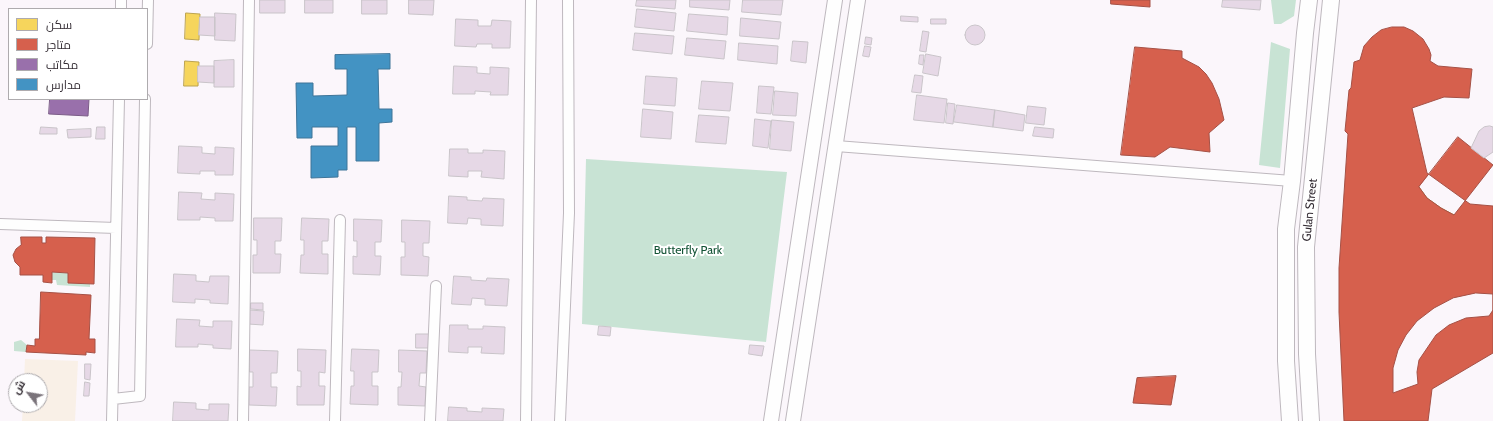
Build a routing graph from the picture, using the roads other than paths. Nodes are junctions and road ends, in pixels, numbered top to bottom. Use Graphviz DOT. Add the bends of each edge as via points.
graph roads {
  1 [pos="249,0"];
  2 [pos="531,0"];
  3 [pos="568,0"];
  4 [pos="835,0"];
  5 [pos="858,0"];
  6 [pos="1309,0"];
  7 [pos="1331,0"];
  8 [pos="119,100"];
  9 [pos="145,100"];
  10 [pos="836,146"];
  11 [pos="1292,181"];
  12 [pos="340,220"];
  13 [pos="0,224"];
  14 [pos="116,228"];
  15 [pos="436,286"];
  16 [pos="113,399"];
  17 [pos="112,421"];
  18 [pos="243,421"];
  19 [pos="335,421"];
  20 [pos="430,421"];
  21 [pos="526,421"];
  22 [pos="560,421"];
  23 [pos="771,421"];
  24 [pos="793,421"];
  25 [pos="1290,421"];
  26 [pos="1311,421"];
  1 -- 18 [label="street"];
  2 -- 21 [label="street"];
  3 -- 22 [label="street" via="569,213"];
  4 -- 23 [label="street"];
  5 -- 10 [label="street"];
  6 -- 11 [label="main road, Gulan Street"];
  7 -- 26 [label="main road, Gulan Street" via="1306,247 1307,354"];
  8 -- 14 [label="street"];
  9 -- 16 [label="street" via="140,396"];
  10 -- 11 [label="street"];
  10 -- 24 [label="street"];
  11 -- 25 [label="main road, Gulan Street" via="1286,229 1286,361"];
  12 -- 19 [label="street"];
  13 -- 14 [label="street"];
  14 -- 16 [label="street"];
  15 -- 20 [label="street"];
  16 -- 17 [label="street"];
}
